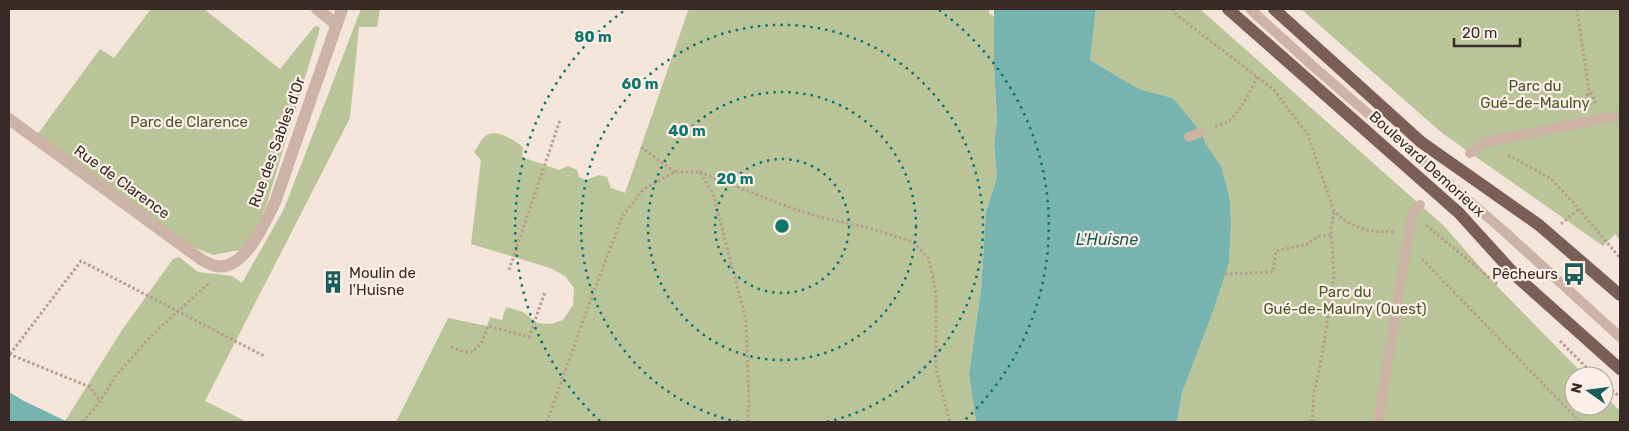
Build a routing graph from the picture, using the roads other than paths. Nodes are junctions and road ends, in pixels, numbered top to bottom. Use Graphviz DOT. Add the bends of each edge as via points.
graph roads {
  1 [pos="317,9"];
  2 [pos="342,9"];
  3 [pos="1228,9"];
  4 [pos="1250,9"];
  5 [pos="1274,9"];
  6 [pos="336,24"];
  7 [pos="1620,115"];
  8 [pos="9,119"];
  9 [pos="1201,132"];
  10 [pos="1189,137"];
  11 [pos="1470,153"];
  12 [pos="1420,205"];
  13 [pos="219,267"];
  14 [pos="1620,295"];
  15 [pos="1620,337"];
  16 [pos="1620,369"];
  17 [pos="1378,422"];
  1 -- 6 [label="street"];
  2 -- 6 [label="street, Rue des Sables d'Or"];
  3 -- 16 [label="main road, Boulevard Demorieux" via="1460,213 1517,277"];
  4 -- 15 [label="lane" via="1506,232"];
  5 -- 14 [label="main road, Boulevard Demorieux" via="1422,142 1539,225"];
  6 -- 13 [label="street, Rue des Sables d'Or" via="275,202 243,256"];
  7 -- 11 [label="lane" via="1486,142"];
  8 -- 13 [label="street, Rue de Clarence" via="187,250"];
  9 -- 10 [label="lane"];
  12 -- 17 [label="lane" via="1412,214"];
}
